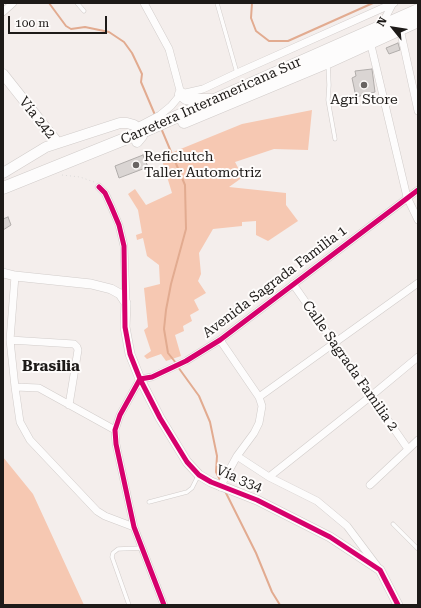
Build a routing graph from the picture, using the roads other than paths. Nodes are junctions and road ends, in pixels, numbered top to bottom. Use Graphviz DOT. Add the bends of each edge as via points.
graph roads {
  1 [pos="13,3"];
  2 [pos="77,3"];
  3 [pos="144,3"];
  4 [pos="217,3"];
  5 [pos="393,3"];
  6 [pos="418,10"];
  7 [pos="84,11"];
  8 [pos="3,12"];
  9 [pos="418,21"];
  10 [pos="381,27"];
  11 [pos="400,29"];
  12 [pos="369,38"];
  13 [pos="328,62"];
  14 [pos="237,73"];
  15 [pos="3,74"];
  16 [pos="181,94"];
  17 [pos="214,100"];
  18 [pos="418,111"];
  19 [pos="139,134"];
  20 [pos="335,138"];
  21 [pos="57,142"];
  22 [pos="3,173"];
  23 [pos="99,187"];
  24 [pos="3,188"];
  25 [pos="418,190"];
  26 [pos="3,196"];
  27 [pos="407,198"];
  28 [pos="418,220"];
  29 [pos="3,273"];
  30 [pos="15,276"];
  31 [pos="418,283"];
  32 [pos="293,284"];
  33 [pos="126,303"];
  34 [pos="10,340"];
  35 [pos="220,340"];
  36 [pos="334,343"];
  37 [pos="418,357"];
  38 [pos="140,379"];
  39 [pos="15,387"];
  40 [pos="371,396"];
  41 [pos="259,397"];
  42 [pos="69,405"];
  43 [pos="115,430"];
  44 [pos="418,440"];
  45 [pos="408,449"];
  46 [pos="237,456"];
  47 [pos="199,474"];
  48 [pos="269,477"];
  49 [pos="370,485"];
  50 [pos="220,486"];
  51 [pos="149,502"];
  52 [pos="393,524"];
  53 [pos="134,527"];
  54 [pos="142,548"];
  55 [pos="418,549"];
  56 [pos="380,570"];
  57 [pos="129,605"];
  58 [pos="164,605"];
  59 [pos="398,605"];
  1 -- 8 [label="street"];
  2 -- 7 [label="lane"];
  3 -- 16 [label="street" via="169,49"];
  4 -- 14 [label="lane"];
  5 -- 10 [label="street"];
  5 -- 14 [label="street"];
  6 -- 10 [label="highway, Carretera Interamericana Sur"];
  9 -- 11 [label="highway, Carretera Interamericana Sur"];
  10 -- 12 [label="highway, Carretera Interamericana Sur"];
  11 -- 12 [label="highway, Carretera Interamericana Sur"];
  11 -- 18 [label="street"];
  12 -- 13 [label="highway, Carretera Interamericana Sur"];
  12 -- 17 [label="highway, Carretera Interamericana Sur"];
  12 -- 27 [label="street"];
  13 -- 19 [label="highway, Carretera Interamericana Sur"];
  13 -- 20 [label="lane" via="328,100"];
  14 -- 16 [label="street" via="203,89"];
  15 -- 21 [label="main road, Vía 242"];
  16 -- 17 [label="highway" via="197,100"];
  16 -- 19 [label="street"];
  17 -- 19 [label="highway, Carretera Interamericana Sur"];
  19 -- 21 [label="main road, Vía 242" via="127,123 120,123"];
  19 -- 24 [label="highway, Carretera Interamericana Sur"];
  19 -- 26 [label="highway, Carretera Interamericana Sur"];
  21 -- 22 [label="main road, Vía 242"];
  23 -- 33 [label="street" via="111,206 124,246"];
  25 -- 27 [label="street, Avenida Sagrada Familia 1"];
  27 -- 28 [label="street"];
  27 -- 32 [label="street, Avenida Sagrada Familia 1"];
  29 -- 30 [label="street"];
  30 -- 33 [label="street" via="104,287 120,294"];
  30 -- 34 [label="street"];
  31 -- 36 [label="street"];
  32 -- 35 [label="street, Avenida Sagrada Familia 1"];
  32 -- 36 [label="street, Calle Sagrada Familia 2"];
  33 -- 38 [label="street, Vía 334" via="127,339"];
  34 -- 39 [label="street"];
  34 -- 42 [label="street" via="77,346"];
  35 -- 38 [label="street, Avenida Sagrada Familia 1" via="186,361 152,377"];
  35 -- 41 [label="street"];
  36 -- 40 [label="street, Calle Sagrada Familia 2"];
  36 -- 41 [label="street"];
  37 -- 40 [label="street"];
  38 -- 43 [label="street" via="120,415"];
  38 -- 47 [label="street, Vía 334" via="177,447"];
  39 -- 42 [label="street" via="39,388"];
  39 -- 53 [label="street" via="20,422 30,440 97,510 105,516"];
  40 -- 45 [label="street, Calle Sagrada Familia 2"];
  40 -- 48 [label="street"];
  41 -- 46 [label="street" via="262,406 259,422"];
  42 -- 43 [label="street"];
  43 -- 53 [label="street"];
  44 -- 45 [label="street"];
  45 -- 49 [label="street"];
  46 -- 48 [label="street"];
  46 -- 50 [label="street"];
  47 -- 50 [label="street, Vía 334"];
  47 -- 51 [label="lane" via="187,492"];
  48 -- 56 [label="street" via="317,501 347,526"];
  50 -- 56 [label="street, Vía 334" via="257,500 330,537"];
  52 -- 55 [label="lane"];
  53 -- 54 [label="street"];
  54 -- 57 [label="lane" via="118,549 112,557"];
  54 -- 58 [label="street"];
  56 -- 59 [label="street, Vía 334"];
}
